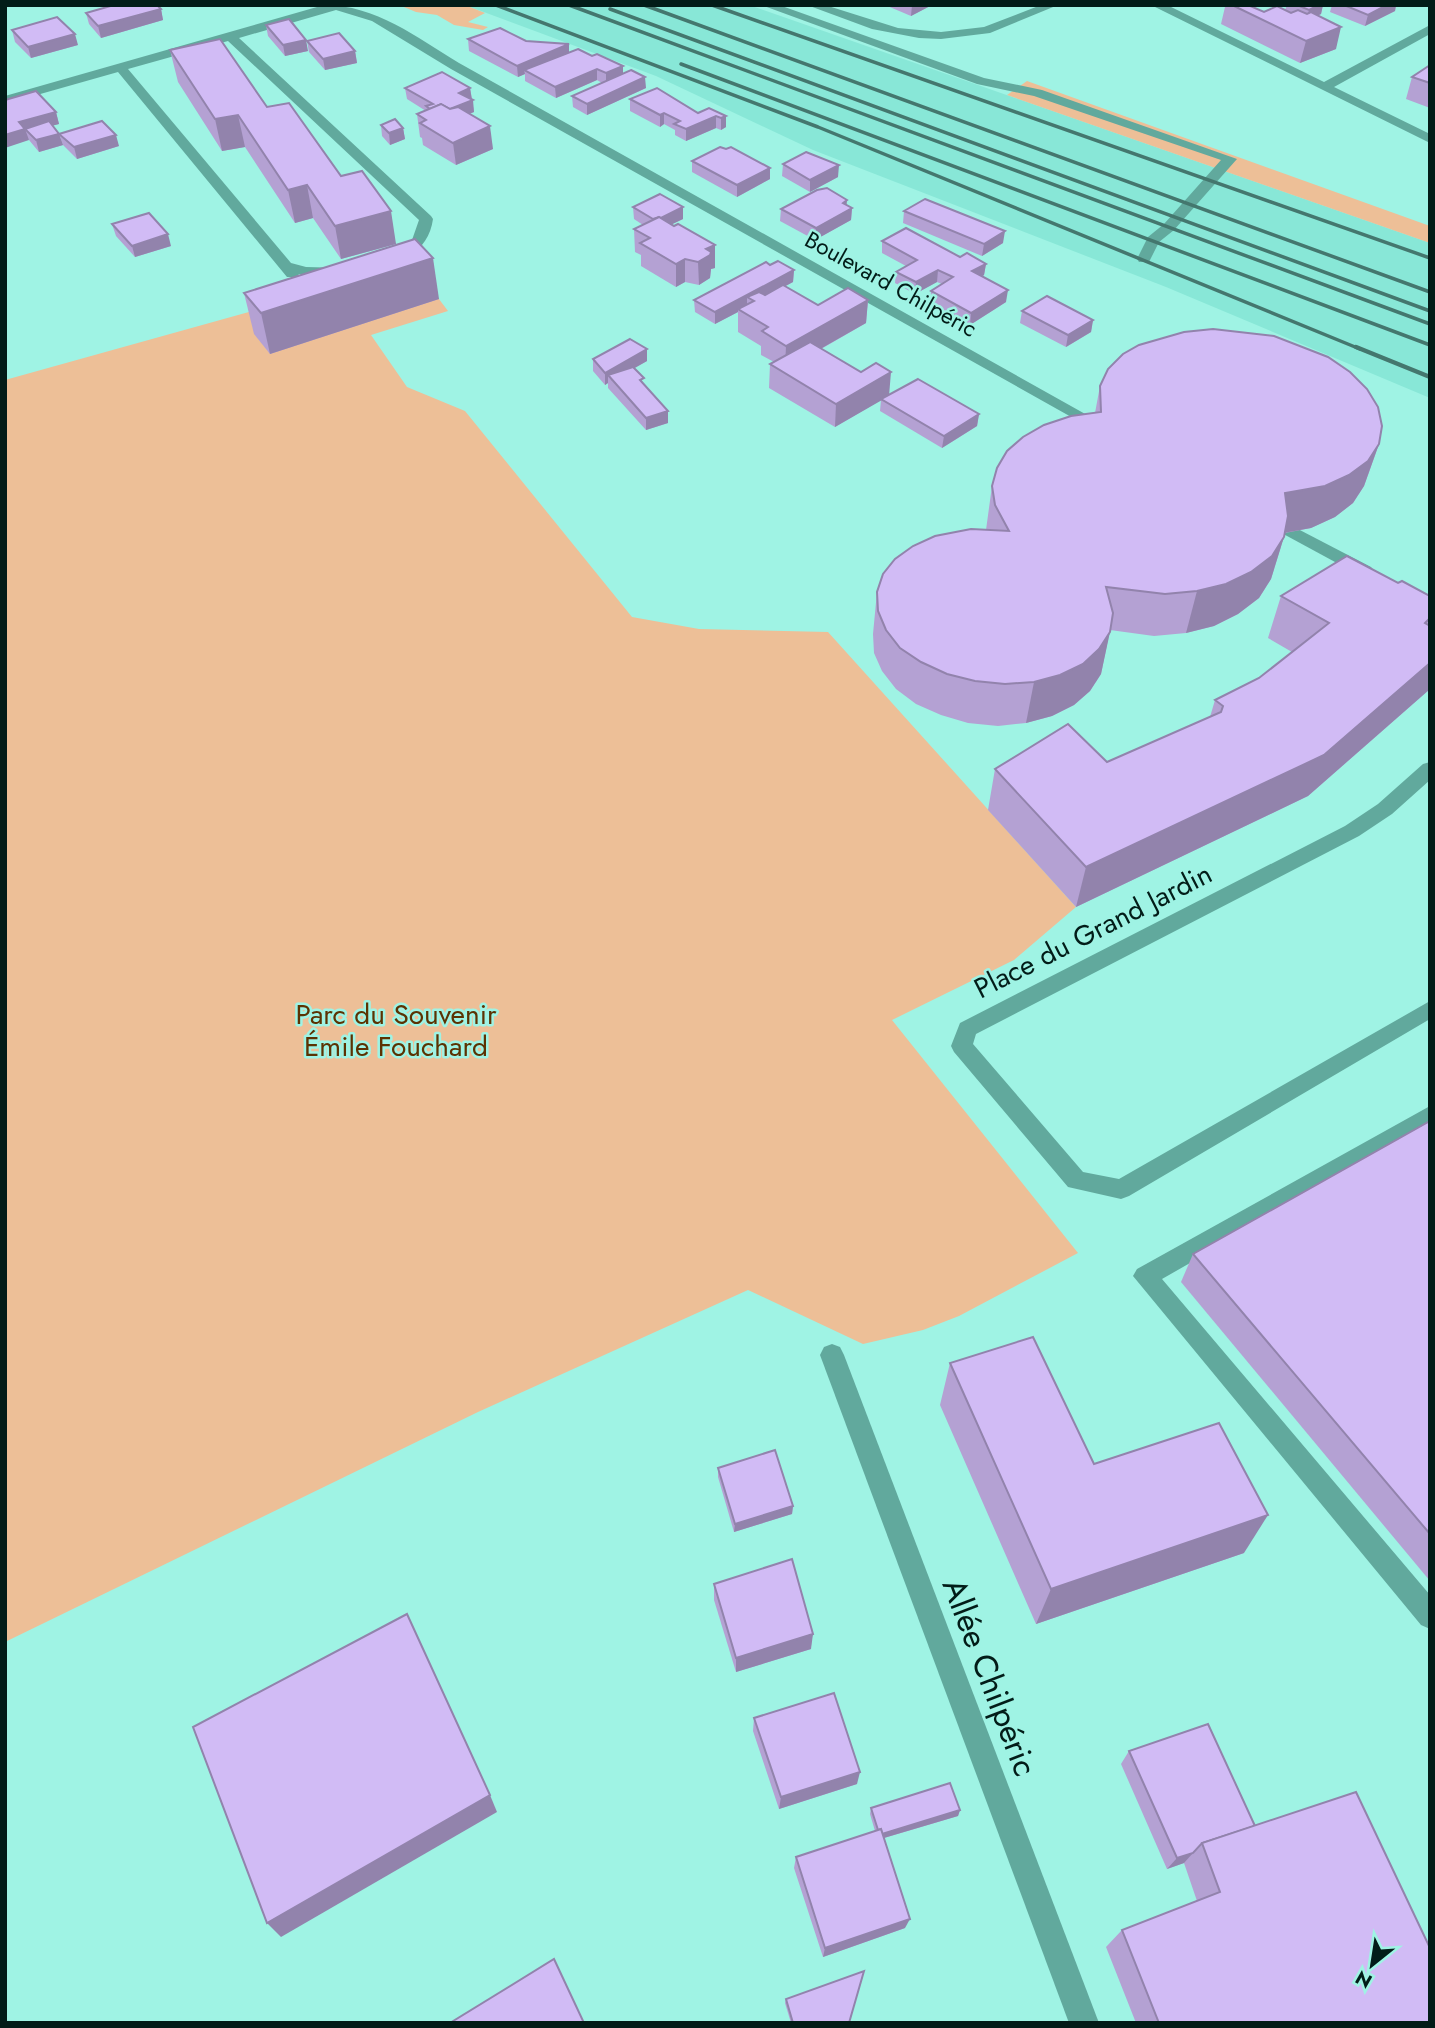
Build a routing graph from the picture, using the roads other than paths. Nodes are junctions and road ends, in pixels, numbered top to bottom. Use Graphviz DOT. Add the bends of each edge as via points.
graph roads {
  1 [pos="767,5"];
  2 [pos="813,5"];
  3 [pos="1052,5"];
  4 [pos="1157,5"];
  5 [pos="333,6"];
  6 [pos="1430,29"];
  7 [pos="229,35"];
  8 [pos="120,66"];
  9 [pos="1324,88"];
  10 [pos="5,100"];
  11 [pos="1430,139"];
  12 [pos="1144,259"];
  13 [pos="378,265"];
  14 [pos="284,266"];
  15 [pos="356,269"];
  16 [pos="300,283"];
  17 [pos="1115,435"];
  18 [pos="1250,509"];
  19 [pos="1376,578"];
  20 [pos="1430,769"];
  21 [pos="1430,1009"];
  22 [pos="1430,1115"];
  23 [pos="831,1355"];
  24 [pos="1430,1616"];
  25 [pos="1084,2023"];
  1 -- 12 [label="street" via="981,81 1037,93 1230,159 1153,240"];
  2 -- 3 [label="street" via="877,28 954,36 1000,26"];
  4 -- 9 [label="street"];
  5 -- 7 [label="street"];
  5 -- 17 [label="street, Boulevard Chilpéric" via="388,24 455,66"];
  6 -- 9 [label="street"];
  7 -- 8 [label="street"];
  7 -- 13 [label="street" via="426,219 424,235 410,251"];
  8 -- 10 [label="street"];
  8 -- 14 [label="street"];
  9 -- 11 [label="street"];
  14 -- 15 [label="street" via="334,272"];
  14 -- 16 [label="street"];
  18 -- 19 [label="street"];
  20 -- 21 [label="street, Place du Grand Jardin" via="1385,810 1353,831 967,1028 962,1046 1076,1180 1121,1189"];
  22 -- 24 [label="street" via="1146,1276"];
  23 -- 25 [label="street, Allée Chilpéric"];
}
